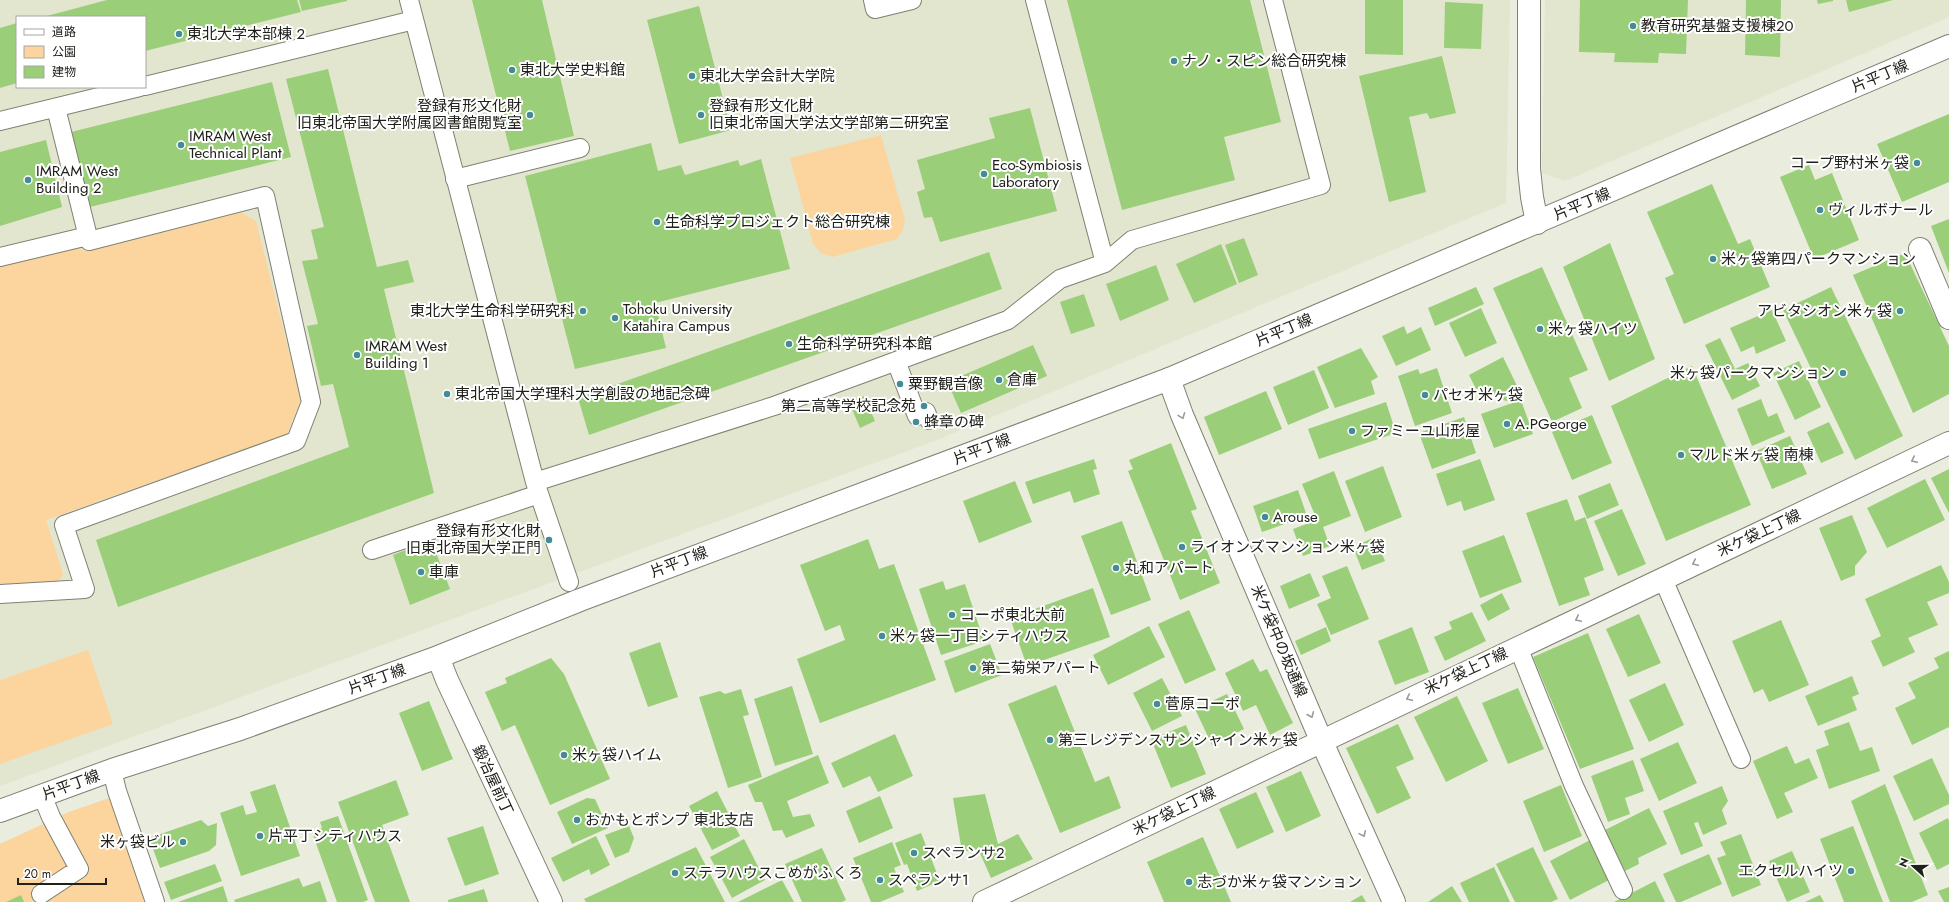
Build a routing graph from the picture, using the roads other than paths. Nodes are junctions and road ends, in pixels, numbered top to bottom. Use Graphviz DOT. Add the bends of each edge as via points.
graph roads {
  1 [pos="409,0"];
  2 [pos="873,0"];
  3 [pos="912,0"];
  4 [pos="1035,0"];
  5 [pos="1273,0"];
  6 [pos="1529,0"];
  7 [pos="414,20"];
  8 [pos="1949,46"];
  9 [pos="146,86"];
  10 [pos="136,88"];
  11 [pos="56,108"];
  12 [pos="0,121"];
  13 [pos="580,148"];
  14 [pos="455,179"];
  15 [pos="1537,223"];
  16 [pos="88,236"];
  17 [pos="1920,249"];
  18 [pos="0,257"];
  19 [pos="1105,263"];
  20 [pos="1949,318"];
  21 [pos="896,361"];
  22 [pos="1169,379"];
  23 [pos="929,420"];
  24 [pos="1949,443"];
  25 [pos="537,488"];
  26 [pos="372,550"];
  27 [pos="1663,579"];
  28 [pos="569,582"];
  29 [pos="0,594"];
  30 [pos="1518,646"];
  31 [pos="438,657"];
  32 [pos="1322,740"];
  33 [pos="1741,759"];
  34 [pos="112,770"];
  35 [pos="42,795"];
  36 [pos="0,811"];
  37 [pos="1623,890"];
  38 [pos="42,894"];
  39 [pos="155,902"];
  40 [pos="551,902"];
  41 [pos="984,902"];
  42 [pos="1394,902"];
  1 -- 7 [label="lane"];
  2 -- 3 [label="lane" via="875,9"];
  4 -- 19 [label="lane"];
  5 -- 19 [label="lane" via="1321,185 1132,240"];
  6 -- 15 [label="street" via="1529,169"];
  7 -- 9 [label="lane"];
  7 -- 14 [label="lane"];
  8 -- 15 [label="street, 片平丁線"];
  10 -- 11 [label="lane"];
  11 -- 12 [label="lane"];
  11 -- 16 [label="lane"];
  13 -- 14 [label="lane"];
  14 -- 25 [label="lane"];
  15 -- 22 [label="street, 片平丁線"];
  16 -- 18 [label="lane"];
  16 -- 29 [label="lane" via="89,241 265,196 311,402 296,441 64,525 85,589"];
  17 -- 20 [label="street"];
  19 -- 21 [label="lane" via="1060,279 1008,320"];
  21 -- 23 [label="lane" via="917,416 926,412"];
  21 -- 25 [label="lane"];
  22 -- 31 [label="street, 片平丁線" via="580,600"];
  22 -- 32 [label="street, 米ケ袋中の坂通線, one-way" via="1182,415"];
  24 -- 27 [label="street, 米ケ袋上丁線, one-way"];
  25 -- 26 [label="lane"];
  25 -- 28 [label="lane"];
  27 -- 30 [label="street, 米ケ袋上丁線, one-way"];
  27 -- 33 [label="lane"];
  30 -- 32 [label="street, 米ケ袋上丁線, one-way"];
  30 -- 37 [label="lane" via="1574,786"];
  31 -- 34 [label="street, 片平丁線" via="240,729"];
  31 -- 40 [label="street, 鍛冶屋前丁" via="456,701"];
  32 -- 41 [label="street, 米ケ袋上丁線"];
  32 -- 42 [label="street, 米ケ袋中の坂通線, one-way"];
  34 -- 35 [label="street, 片平丁線"];
  34 -- 39 [label="lane"];
  35 -- 36 [label="street, 片平丁線"];
  35 -- 38 [label="lane" via="79,869"];
}
